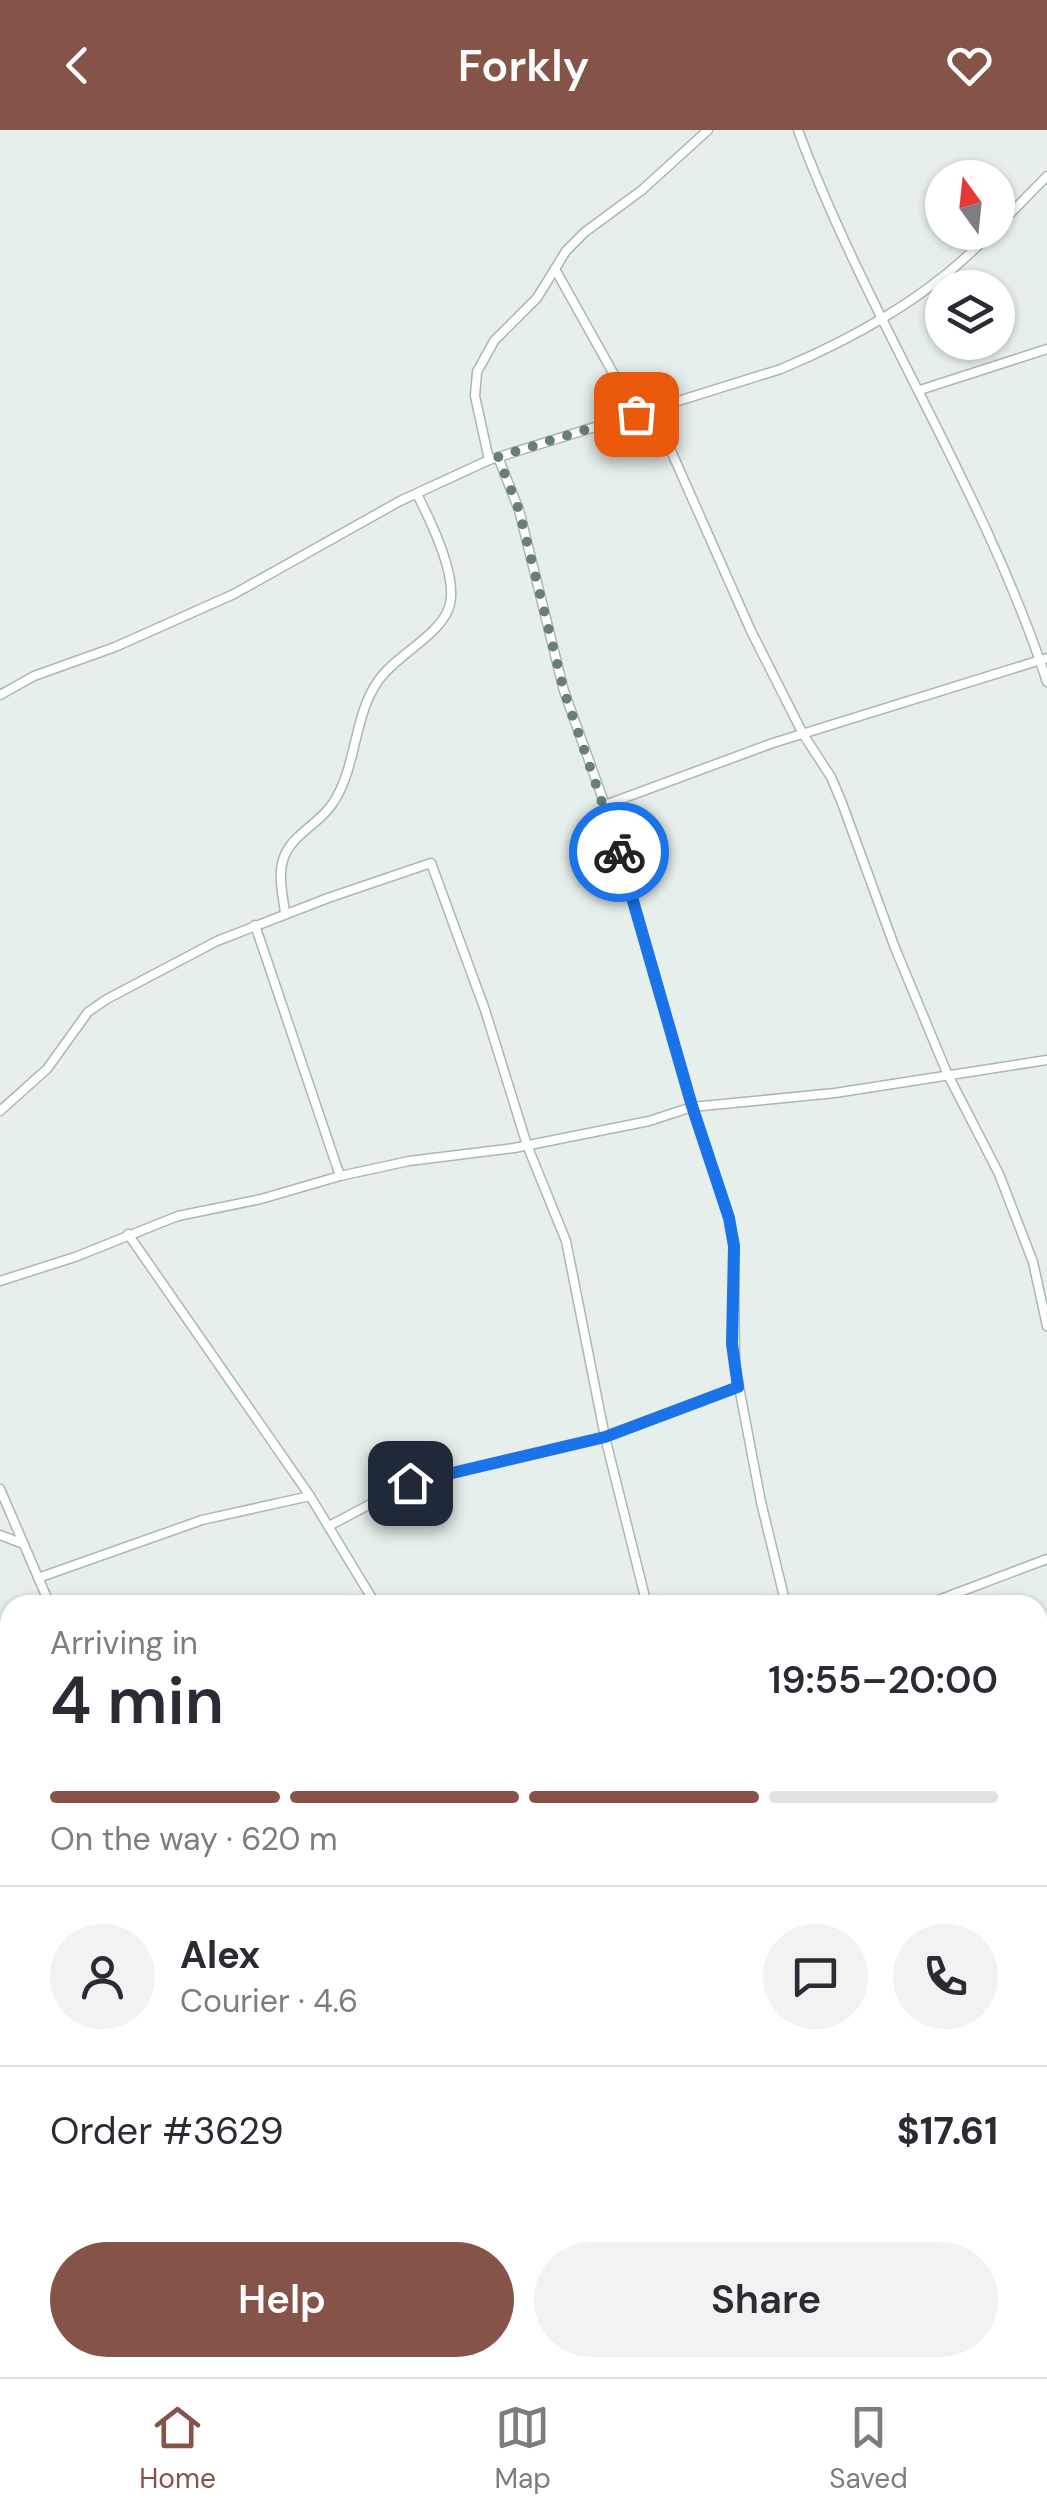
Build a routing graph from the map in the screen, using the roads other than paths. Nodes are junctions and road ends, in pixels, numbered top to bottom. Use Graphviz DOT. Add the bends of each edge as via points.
graph roads {
  1 [pos="708,130"];
  2 [pos="798,130"];
  3 [pos="1047,176"];
  4 [pos="1015,209"];
  5 [pos="973,250"];
  6 [pos="555,270"];
  7 [pos="884,317"];
  8 [pos="1047,349"];
  9 [pos="920,390"];
  10 [pos="652,408"];
  11 [pos="636,414"];
  12 [pos="493,458"];
  13 [pos="417,494"];
  14 [pos="1043,659"];
  15 [pos="1047,682"];
  16 [pos="0,695"];
  17 [pos="802,734"];
  18 [pos="605,805"];
  19 [pos="285,914"];
  20 [pos="255,925"];
  21 [pos="1047,1060"];
  22 [pos="947,1073"];
  23 [pos="692,1106"];
  24 [pos="0,1111"];
  25 [pos="527,1145"];
  26 [pos="340,1176"];
  27 [pos="128,1234"];
  28 [pos="0,1281"];
  29 [pos="1047,1326"];
  30 [pos="738,1387"];
  31 [pos="605,1437"];
  32 [pos="0,1490"];
  33 [pos="310,1496"];
  34 [pos="6,1504"];
  35 [pos="0,1516"];
  36 [pos="329,1526"];
  37 [pos="0,1535"];
  38 [pos="21,1543"];
  39 [pos="1047,1559"];
  40 [pos="38,1578"];
  41 [pos="46,1595"];
  42 [pos="370,1595"];
  43 [pos="644,1595"];
  44 [pos="784,1595"];
  45 [pos="952,1595"];
  1 -- 6 [label="street" via="585,232"];
  2 -- 7 [label="street" via="829,212"];
  3 -- 4 [label="street"];
  5 -- 7 [label="street" via="942,280"];
  6 -- 11 [label="street"];
  6 -- 12 [label="street" via="494,342 478,372 476,396"];
  7 -- 9 [label="street"];
  7 -- 10 [label="street" via="781,369"];
  8 -- 9 [label="street"];
  9 -- 14 [label="street"];
  10 -- 11 [label="street"];
  10 -- 17 [label="street"];
  11 -- 12 [label="street"];
  12 -- 13 [label="street"];
  12 -- 18 [label="street" via="519,510 564,691"];
  13 -- 16 [label="street" via="234,594"];
  13 -- 19 [label="street" via="442,545 448,611 377,683 333,804 283,857"];
  14 -- 15 [label="street"];
  14 -- 17 [label="street"];
  17 -- 18 [label="street"];
  17 -- 22 [label="street" via="831,776"];
  18 -- 23 [label="street"];
  19 -- 20 [label="street"];
  19 -- 25 [label="street" via="431,863"];
  20 -- 24 [label="street" via="88,1012 47,1069"];
  20 -- 26 [label="street"];
  21 -- 22 [label="street"];
  22 -- 23 [label="street" via="835,1093"];
  22 -- 29 [label="street" via="999,1174 1033,1262"];
  23 -- 25 [label="street"];
  23 -- 30 [label="street" via="734,1246"];
  25 -- 26 [label="street"];
  25 -- 31 [label="street" via="566,1242"];
  26 -- 27 [label="street"];
  27 -- 28 [label="street"];
  27 -- 33 [label="street"];
  30 -- 31 [label="street"];
  30 -- 44 [label="street"];
  31 -- 36 [label="street" via="410,1483"];
  31 -- 43 [label="street"];
  32 -- 34 [label="street"];
  33 -- 36 [label="street"];
  33 -- 40 [label="street" via="202,1520"];
  34 -- 35 [label="street"];
  34 -- 38 [label="street"];
  36 -- 42 [label="street"];
  37 -- 38 [label="street"];
  38 -- 40 [label="street"];
  39 -- 45 [label="street"];
  40 -- 41 [label="street"];
}
